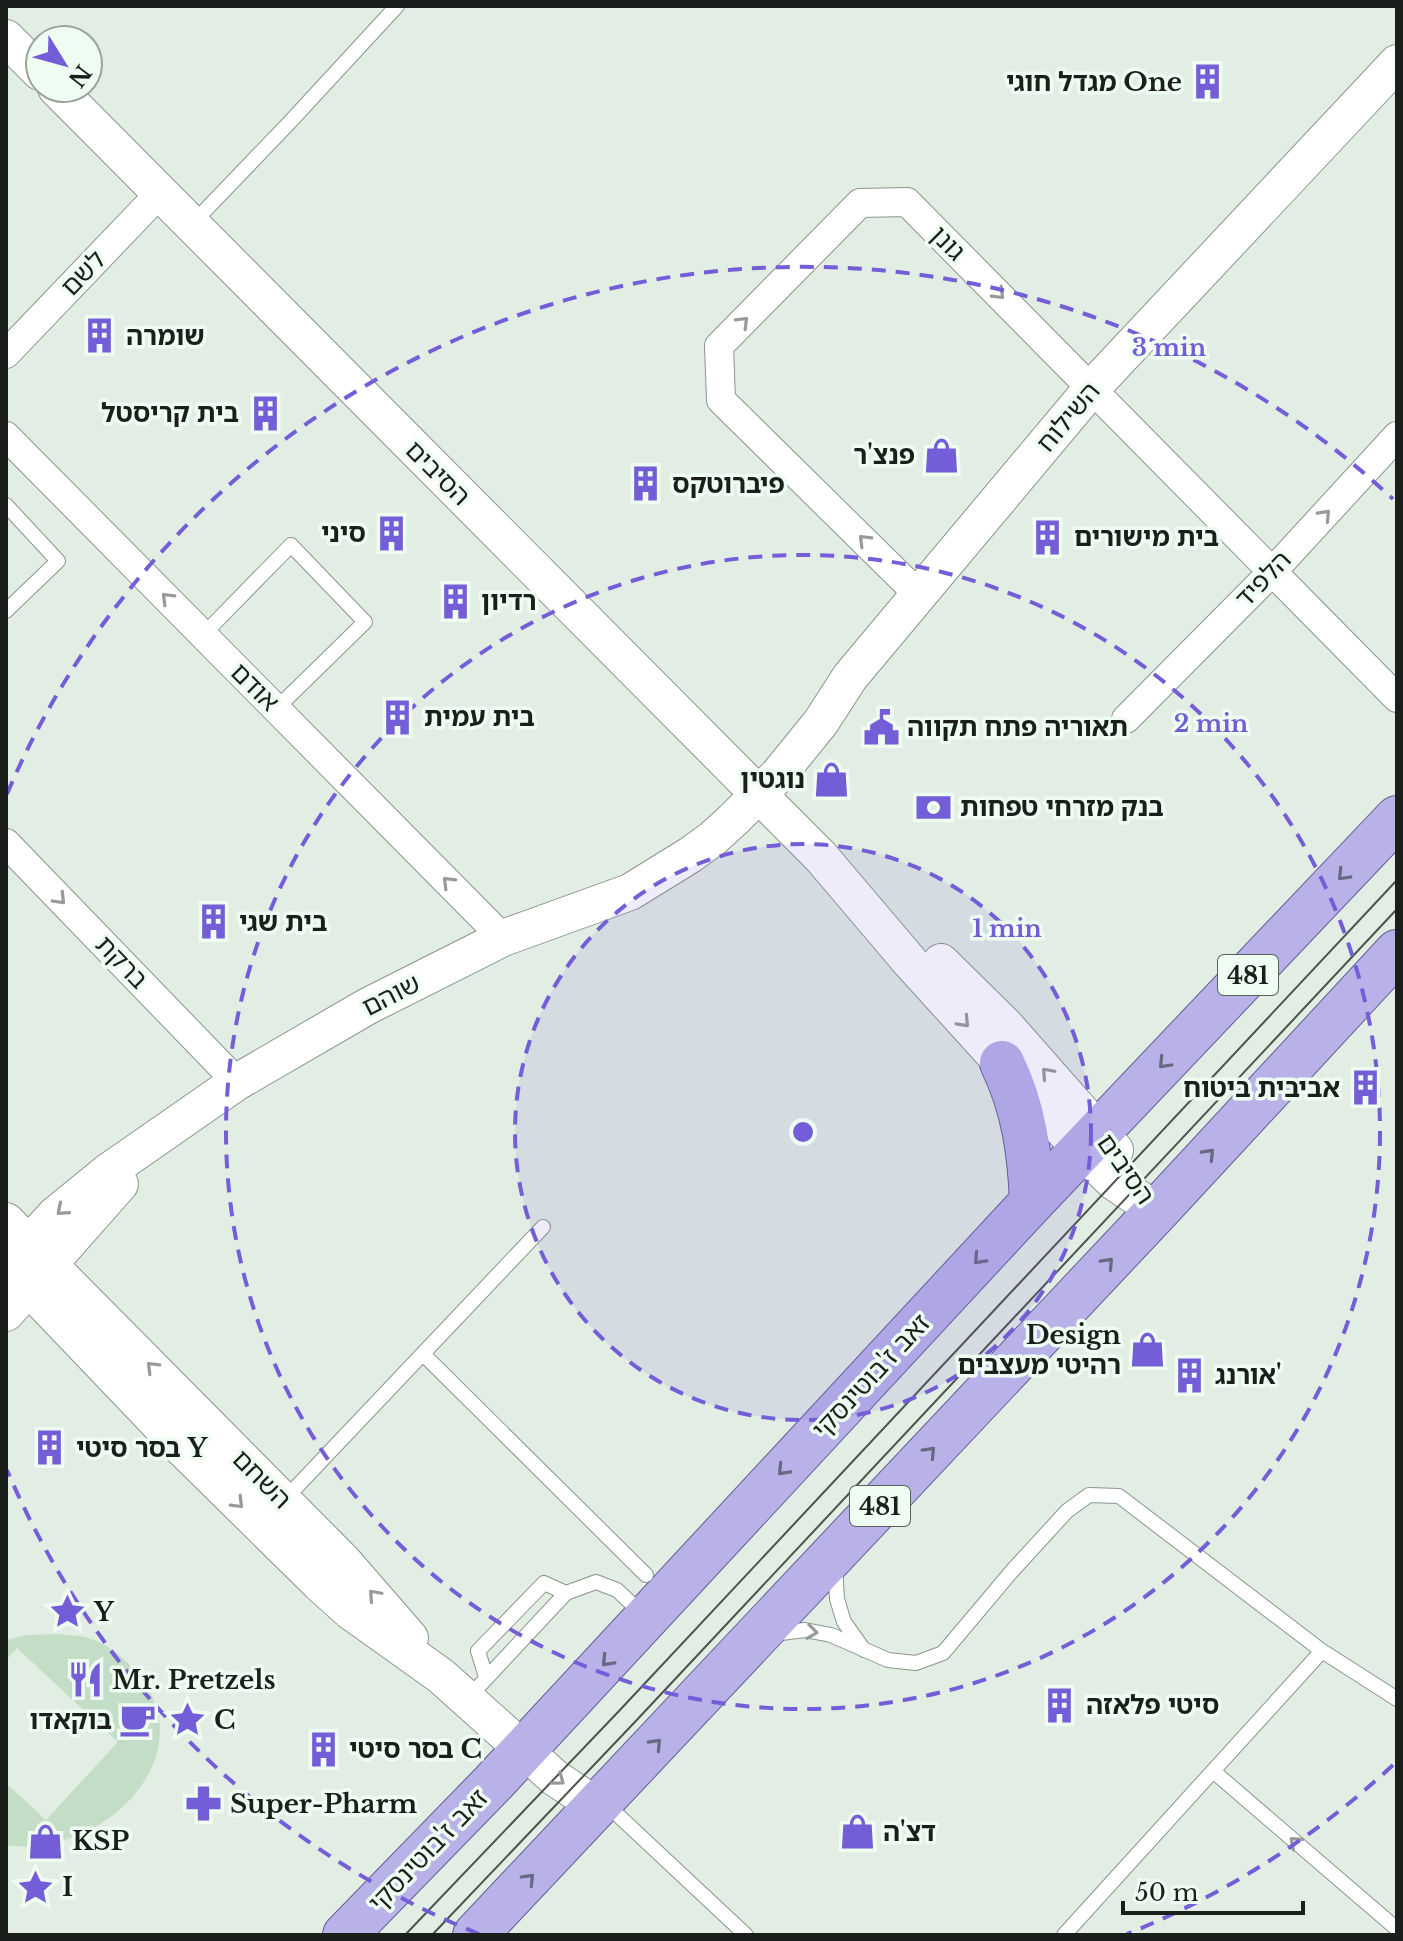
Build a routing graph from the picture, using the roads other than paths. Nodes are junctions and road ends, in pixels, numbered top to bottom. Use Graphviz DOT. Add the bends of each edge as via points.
graph roads {
  1 [pos="397,6"];
  2 [pos="6,38"];
  3 [pos="24,56"];
  4 [pos="1397,63"];
  5 [pos="72,104"];
  6 [pos="160,193"];
  7 [pos="191,225"];
  8 [pos="6,354"];
  9 [pos="1092,388"];
  10 [pos="6,436"];
  11 [pos="1397,436"];
  12 [pos="6,505"];
  13 [pos="1272,572"];
  14 [pos="919,595"];
  15 [pos="6,611"];
  16 [pos="203,635"];
  17 [pos="1397,698"];
  18 [pos="276,709"];
  19 [pos="1126,719"];
  20 [pos="750,786"];
  21 [pos="1397,818"];
  22 [pos="6,843"];
  23 [pos="821,857"];
  24 [pos="503,938"];
  25 [pos="1397,952"];
  26 [pos="1002,1063"];
  27 [pos="237,1082"];
  28 [pos="1090,1140"];
  29 [pos="1032,1202"];
  30 [pos="1157,1211"];
  31 [pos="543,1227"];
  32 [pos="17,1266"];
  33 [pos="6,1333"];
  34 [pos="78,1340"];
  35 [pos="423,1354"];
  36 [pos="194,1435"];
  37 [pos="284,1501"];
  38 [pos="834,1555"];
  39 [pos="566,1593"];
  40 [pos="650,1593"];
  41 [pos="757,1637"];
  42 [pos="864,1650"];
  43 [pos="1322,1651"];
  44 [pos="465,1684"];
  45 [pos="1397,1699"];
  46 [pos="523,1751"];
  47 [pos="1213,1771"];
  48 [pos="600,1804"];
  49 [pos="1397,1929"];
  50 [pos="345,1935"];
  51 [pos="475,1935"];
  52 [pos="746,1935"];
  53 [pos="1064,1935"];
  1 -- 7 [label="lane"];
  2 -- 3 [label="street"];
  4 -- 9 [label="street, השילוח"];
  5 -- 6 [label="street, הסיבים"];
  6 -- 7 [label="street, הסיבים"];
  6 -- 8 [label="street, לשם"];
  7 -- 20 [label="street, הסיבים"];
  9 -- 13 [label="street, גונן"];
  9 -- 14 [label="street, השילוח"];
  14 -- 9 [label="street, גונן, one-way" via="721,400 719,346 860,203 907,202"];
  16 -- 10 [label="street, אודם, one-way"];
  13 -- 11 [label="street, הלפיד, one-way"];
  12 -- 15 [label="lane" via="58,561"];
  13 -- 17 [label="street, גונן"];
  13 -- 19 [label="street, הלפיד"];
  14 -- 20 [label="street, השילוח" via="850,677 801,749"];
  16 -- 18 [label="street, אודם"];
  16 -- 18 [label="lane" via="291,545 365,622"];
  24 -- 18 [label="street, אודם, one-way"];
  20 -- 23 [label="street, הסיבים"];
  20 -- 24 [label="street, שוהם" via="712,839 659,875 630,892"];
  21 -- 28 [label="main road, זאב ז'בוטינסקי / 481, one-way"];
  22 -- 27 [label="street, ברקת, one-way"];
  23 -- 26 [label="street, הסיבים, one-way"];
  28 -- 23 [label="street, הסיבים, one-way" via="1005,1025 924,945"];
  24 -- 27 [label="street, שוהם" via="354,1008"];
  30 -- 25 [label="main road, 481, one-way"];
  26 -- 28 [label="street, הסיבים"];
  26 -- 29 [label="main road" via="1022,1118"];
  27 -- 32 [label="street, שוהם" via="55,1215"];
  28 -- 29 [label="main road, זאב ז'בוטינסקי / 481"];
  28 -- 30 [label="street, הסיבים" via="1140,1183"];
  29 -- 40 [label="main road, זאב ז'בוטינסקי / 481, one-way"];
  38 -- 30 [label="main road, 481, one-way"];
  31 -- 35 [label="lane"];
  32 -- 34 [label="street, השחם"];
  36 -- 32 [label="street, השחם, one-way"];
  33 -- 34 [label="street" via="31,1327"];
  34 -- 36 [label="street, השחם"];
  35 -- 37 [label="lane"];
  35 -- 40 [label="lane"];
  36 -- 37 [label="street, השחם"];
  36 -- 44 [label="street, השחם, one-way" via="340,1602"];
  44 -- 37 [label="street, השחם, one-way"];
  38 -- 41 [label="main road, 481"];
  38 -- 42 [label="lane" via="844,1622"];
  39 -- 40 [label="lane" via="596,1582 617,1590 636,1608"];
  39 -- 44 [label="lane"];
  39 -- 44 [label="lane" via="544,1583 478,1651"];
  40 -- 46 [label="main road, זאב ז'בוטינסקי / 481, one-way"];
  41 -- 42 [label="lane, one-way" via="805,1630"];
  48 -- 41 [label="main road, 481, one-way"];
  42 -- 43 [label="lane" via="916,1663 943,1653 1067,1511 1089,1495 1119,1496"];
  43 -- 45 [label="lane"];
  43 -- 47 [label="lane"];
  44 -- 46 [label="street, השחם"];
  46 -- 48 [label="street, השחם, one-way" via="555,1778"];
  46 -- 50 [label="main road, זאב ז'בוטינסקי / 481"];
  49 -- 47 [label="lane, one-way"];
  47 -- 53 [label="lane"];
  51 -- 48 [label="main road, 481, one-way"];
  48 -- 52 [label="lane"];
}
